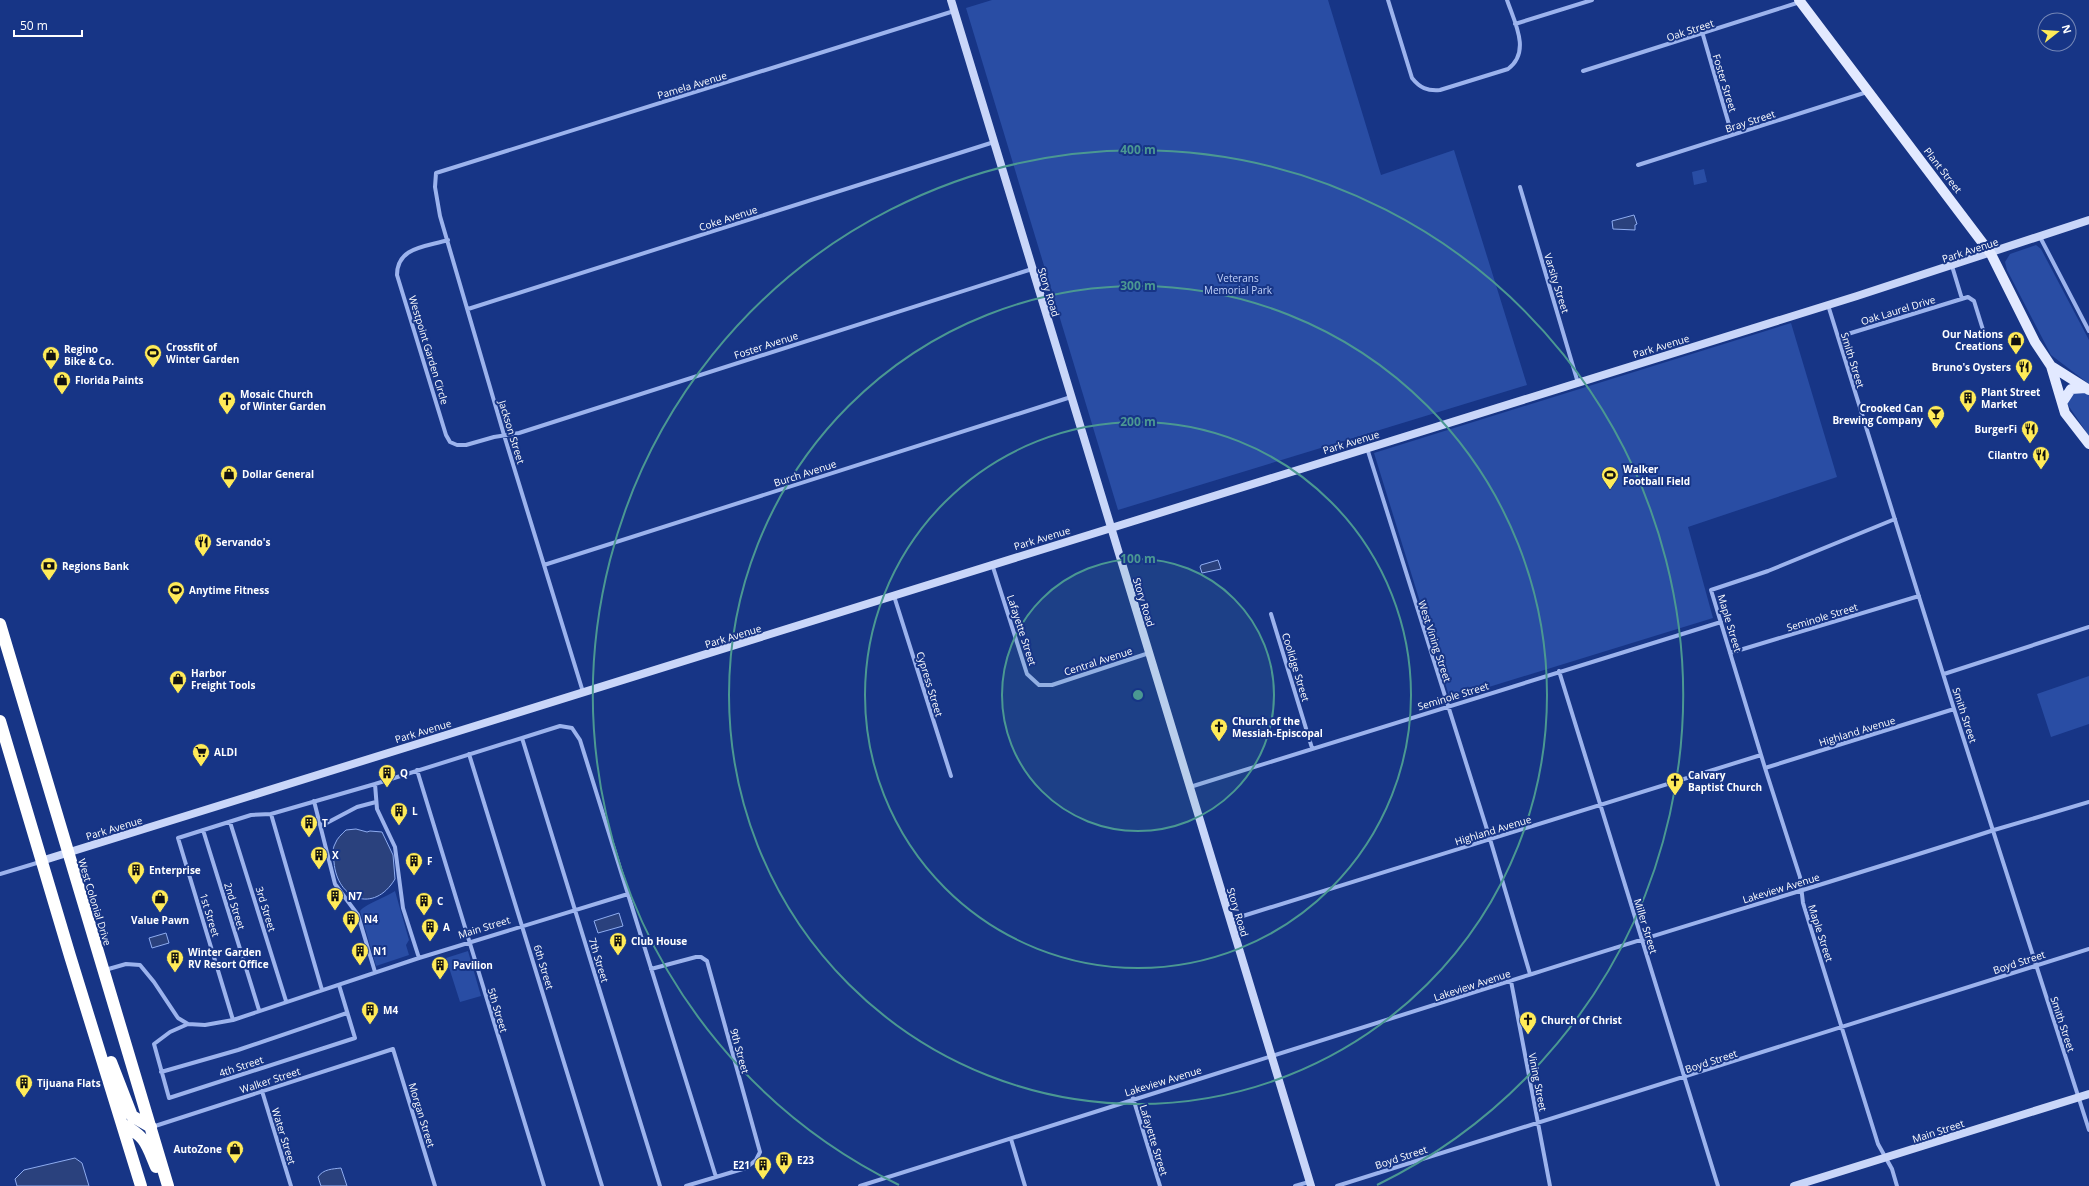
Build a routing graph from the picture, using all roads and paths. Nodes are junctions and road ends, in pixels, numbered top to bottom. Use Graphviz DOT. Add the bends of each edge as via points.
graph roads {
  1 [pos="951,0"];
  2 [pos="1388,0"];
  3 [pos="1507,0"];
  4 [pos="1592,0"];
  5 [pos="1800,1"];
  6 [pos="954,11"];
  7 [pos="1515,24"];
  8 [pos="1702,35"];
  9 [pos="1583,72"];
  10 [pos="1867,92"];
  11 [pos="1732,135"];
  12 [pos="994,142"];
  13 [pos="1638,165"];
  14 [pos="436,173"];
  15 [pos="1520,188"];
  16 [pos="2089,220"];
  17 [pos="2040,237"];
  18 [pos="448,240"];
  19 [pos="1991,254"];
  20 [pos="1952,266"];
  21 [pos="1032,269"];
  22 [pos="1962,299"];
  23 [pos="1828,305"];
  24 [pos="468,309"];
  25 [pos="2089,331"];
  26 [pos="1984,332"];
  27 [pos="1838,337"];
  28 [pos="2051,366"];
  29 [pos="1578,382"];
  30 [pos="2088,389"];
  31 [pos="1071,397"];
  32 [pos="2062,403"];
  33 [pos="504,435"];
  34 [pos="2089,444"];
  35 [pos="1367,448"];
  36 [pos="1895,519"];
  37 [pos="1110,527"];
  38 [pos="992,564"];
  39 [pos="544,565"];
  40 [pos="894,596"];
  41 [pos="1919,596"];
  42 [pos="1271,614"];
  43 [pos="1721,622"];
  44 [pos="0,624"];
  45 [pos="2089,627"];
  46 [pos="1149,653"];
  47 [pos="1730,653"];
  48 [pos="6,659"];
  49 [pos="1559,671"];
  50 [pos="1944,674"];
  51 [pos="1052,685"];
  52 [pos="583,693"];
  53 [pos="1448,706"];
  54 [pos="1954,709"];
  55 [pos="0,721"];
  56 [pos="522,738"];
  57 [pos="1312,748"];
  58 [pos="469,754"];
  59 [pos="1761,755"];
  60 [pos="1765,768"];
  61 [pos="417,770"];
  62 [pos="951,776"];
  63 [pos="375,784"];
  64 [pos="1190,787"];
  65 [pos="314,801"];
  66 [pos="376,802"];
  67 [pos="2089,802"];
  68 [pos="1600,805"];
  69 [pos="271,814"];
  70 [pos="230,822"];
  71 [pos="321,826"];
  72 [pos="203,830"];
  73 [pos="1994,830"];
  74 [pos="1490,839"];
  75 [pos="68,853"];
  76 [pos="41,861"];
  77 [pos="0,874"];
  78 [pos="1802,890"];
  79 [pos="628,894"];
  80 [pos="575,910"];
  81 [pos="1230,920"];
  82 [pos="523,926"];
  83 [pos="1642,940"];
  84 [pos="469,942"];
  85 [pos="2089,949"];
  86 [pos="419,958"];
  87 [pos="2036,965"];
  88 [pos="651,969"];
  89 [pos="103,970"];
  90 [pos="375,972"];
  91 [pos="1530,974"];
  92 [pos="1511,981"];
  93 [pos="338,985"];
  94 [pos="322,990"];
  95 [pos="286,1001"];
  96 [pos="259,1010"];
  97 [pos="347,1013"];
  98 [pos="233,1020"];
  99 [pos="188,1024"];
  100 [pos="1842,1027"];
  101 [pos="99,1045"];
  102 [pos="393,1049"];
  103 [pos="1271,1057"];
  104 [pos="161,1072"];
  105 [pos="1685,1078"];
  106 [pos="262,1091"];
  107 [pos="2089,1094"];
  108 [pos="2079,1097"];
  109 [pos="1133,1098"];
  110 [pos="1537,1122"];
  111 [pos="122,1124"];
  112 [pos="151,1127"];
  113 [pos="2089,1130"];
  114 [pos="1011,1140"];
  115 [pos="1886,1158"];
  116 [pos="716,1177"];
  117 [pos="1310,1184"];
  118 [pos="141,1186"];
  119 [pos="165,1186"];
  120 [pos="168,1186"];
  121 [pos="291,1186"];
  122 [pos="435,1186"];
  123 [pos="544,1186"];
  124 [pos="602,1186"];
  125 [pos="660,1186"];
  126 [pos="686,1186"];
  127 [pos="860,1186"];
  128 [pos="1025,1186"];
  129 [pos="1160,1186"];
  130 [pos="1295,1186"];
  131 [pos="1337,1186"];
  132 [pos="1550,1186"];
  133 [pos="1718,1186"];
  134 [pos="1794,1186"];
  135 [pos="1897,1186"];
  1 -- 6 [label="street, Story Road"];
  2 -- 7 [label="street" via="1412,78 1419,86 1429,91 1508,69 1516,63 1521,49"];
  3 -- 7 [label="street"];
  4 -- 7 [label="street"];
  5 -- 8 [label="street, Oak Street"];
  5 -- 10 [label="main road, Plant Street"];
  6 -- 12 [label="street, Story Road"];
  6 -- 14 [label="street, Pamela Avenue"];
  8 -- 9 [label="street, Oak Street"];
  8 -- 11 [label="street, Foster Street"];
  10 -- 11 [label="street, Bray Street"];
  10 -- 19 [label="main road, Plant Street"];
  11 -- 13 [label="street, Bray Street"];
  12 -- 21 [label="street, Story Road"];
  12 -- 24 [label="street, Coke Avenue"];
  14 -- 18 [label="street, Jackson Street" via="435,187"];
  15 -- 29 [label="street, Varsity Street"];
  16 -- 17 [label="street, Park Avenue"];
  17 -- 19 [label="street, Park Avenue"];
  17 -- 25 [label="street"];
  18 -- 24 [label="street, Jackson Street"];
  18 -- 33 [label="street, Westpoint Garden Circle" via="402,256 397,265 397,275 450,442 466,445"];
  19 -- 20 [label="street, Park Avenue"];
  19 -- 28 [label="main road, Plant Street" via="2035,342"];
  20 -- 22 [label="street"];
  20 -- 23 [label="street, Park Avenue"];
  21 -- 31 [label="street, Story Road"];
  21 -- 33 [label="street, Foster Avenue"];
  22 -- 26 [label="street" via="1968,297 1974,301"];
  22 -- 27 [label="street, Oak Laurel Drive"];
  23 -- 27 [label="street, Smith Street"];
  23 -- 29 [label="street, Park Avenue"];
  24 -- 33 [label="street, Jackson Street"];
  27 -- 36 [label="street, Smith Street"];
  28 -- 30 [label="main road, Plant Street"];
  28 -- 32 [label="main road, Plant Street"];
  29 -- 35 [label="street, Park Avenue"];
  30 -- 32 [label="main road" via="2071,389"];
  31 -- 37 [label="street, Story Road"];
  31 -- 39 [label="street, Burch Avenue"];
  32 -- 34 [label="main road, Plant Street" via="2066,413"];
  33 -- 39 [label="street, Jackson Street"];
  35 -- 37 [label="street, Park Avenue"];
  35 -- 53 [label="street, West Vining Street"];
  36 -- 41 [label="street, Smith Street"];
  36 -- 43 [label="street, Maple Street" via="1768,571 1711,590"];
  37 -- 38 [label="street, Park Avenue"];
  37 -- 46 [label="street, Story Road"];
  38 -- 40 [label="street, Park Avenue"];
  38 -- 51 [label="street, Lafayette Street" via="1027,674 1039,685"];
  39 -- 52 [label="street, Jackson Street"];
  40 -- 52 [label="street, Park Avenue"];
  40 -- 62 [label="street, Cypress Street"];
  41 -- 47 [label="street, Seminole Street"];
  41 -- 50 [label="street, Smith Street"];
  42 -- 57 [label="street, Coolidge Street"];
  43 -- 47 [label="street, Maple Street"];
  43 -- 49 [label="street, Seminole Street"];
  44 -- 48 [label="highway, West Colonial Drive"];
  45 -- 50 [label="street"];
  46 -- 51 [label="street, Central Avenue"];
  46 -- 64 [label="street, Story Road"];
  47 -- 59 [label="street, Maple Street"];
  48 -- 75 [label="highway, West Colonial Drive"];
  49 -- 53 [label="street, Seminole Street"];
  49 -- 68 [label="street, Miller Street"];
  50 -- 54 [label="street, Smith Street"];
  52 -- 75 [label="street, Park Avenue"];
  53 -- 57 [label="street, Seminole Street"];
  53 -- 74 [label="street, West Vining Street"];
  54 -- 60 [label="street, Highland Avenue"];
  54 -- 73 [label="street, Smith Street"];
  55 -- 76 [label="highway"];
  56 -- 58 [label="street"];
  56 -- 79 [label="street" via="560,726 572,728 577,734"];
  56 -- 80 [label="street, 7th Street"];
  57 -- 64 [label="street, Seminole Street"];
  58 -- 61 [label="street"];
  58 -- 82 [label="street, 6th Street"];
  59 -- 60 [label="street, Maple Street"];
  59 -- 68 [label="street, Highland Avenue"];
  60 -- 78 [label="street, Maple Street"];
  61 -- 63 [label="street"];
  61 -- 84 [label="street, 5th Street"];
  63 -- 65 [label="street"];
  63 -- 66 [label="street"];
  64 -- 81 [label="street, Story Road"];
  65 -- 69 [label="street"];
  65 -- 71 [label="street"];
  66 -- 71 [label="street" via="357,807"];
  66 -- 86 [label="street" via="395,848 404,908"];
  67 -- 73 [label="street, Lakeview Avenue"];
  68 -- 74 [label="street, Highland Avenue"];
  68 -- 83 [label="street, Miller Street"];
  69 -- 70 [label="street" via="251,815"];
  69 -- 94 [label="street"];
  70 -- 72 [label="street"];
  70 -- 95 [label="street, 3rd Street"];
  71 -- 90 [label="street" via="335,884 358,915"];
  72 -- 96 [label="street, 2nd Street"];
  72 -- 98 [label="street, 1st Street" via="178,838"];
  73 -- 78 [label="street, Lakeview Avenue"];
  73 -- 87 [label="street, Smith Street"];
  74 -- 81 [label="street, Highland Avenue"];
  74 -- 91 [label="street"];
  75 -- 76 [label="street, Park Avenue"];
  75 -- 89 [label="highway, West Colonial Drive"];
  76 -- 77 [label="street, Park Avenue"];
  76 -- 101 [label="highway"];
  78 -- 83 [label="street, Lakeview Avenue"];
  78 -- 100 [label="street, Maple Street" via="1803,903"];
  79 -- 80 [label="street, Main Street"];
  79 -- 88 [label="street"];
  80 -- 82 [label="street, Main Street"];
  80 -- 125 [label="street, 7th Street"];
  81 -- 103 [label="street, Story Road"];
  82 -- 84 [label="street, Main Street"];
  82 -- 124 [label="street, 6th Street"];
  83 -- 91 [label="street, Lakeview Avenue"];
  83 -- 105 [label="street, Miller Street"];
  84 -- 86 [label="street, Main Street"];
  84 -- 123 [label="street, 5th Street"];
  85 -- 87 [label="street, Boyd Street"];
  86 -- 90 [label="street, Main Street"];
  87 -- 100 [label="street, Boyd Street"];
  87 -- 108 [label="street, Smith Street"];
  88 -- 116 [label="street"];
  88 -- 116 [label="street, 9th Street" via="696,957 707,961 760,1152 756,1160 746,1168"];
  89 -- 99 [label="street" via="126,964 140,965 178,1018"];
  89 -- 112 [label="highway, West Colonial Drive"];
  90 -- 93 [label="street, Main Street"];
  91 -- 92 [label="street, Lakeview Avenue"];
  92 -- 103 [label="street, Lakeview Avenue"];
  92 -- 110 [label="street, Vining Street"];
  93 -- 94 [label="street, Main Street"];
  93 -- 97 [label="street, 4th Street"];
  94 -- 95 [label="street, Main Street"];
  95 -- 96 [label="street, Main Street"];
  96 -- 98 [label="street, Main Street"];
  97 -- 104 [label="street" via="238,1050"];
  97 -- 104 [label="street, 4th Street" via="355,1038 169,1098"];
  98 -- 99 [label="street, Main Street" via="205,1025"];
  99 -- 104 [label="street, 4th Street" via="170,1032 154,1044"];
  100 -- 105 [label="street, Boyd Street"];
  100 -- 115 [label="street, Maple Street" via="1878,1144"];
  101 -- 111 [label="highway"];
  101 -- 112 [label="highway" via="110,1058 132,1116"];
  102 -- 106 [label="street, Walker Street"];
  102 -- 122 [label="street, Morgan Street"];
  103 -- 109 [label="street, Lakeview Avenue"];
  103 -- 117 [label="street, Story Road"];
  105 -- 110 [label="street, Boyd Street"];
  105 -- 133 [label="street, Miller Street"];
  106 -- 112 [label="street, Walker Street"];
  106 -- 121 [label="street, Water Street"];
  107 -- 108 [label="street, Main Street"];
  108 -- 113 [label="street, Smith Street"];
  108 -- 115 [label="street, Main Street"];
  109 -- 114 [label="street, Lakeview Avenue"];
  109 -- 129 [label="street, Lafayette Street"];
  110 -- 131 [label="street, Boyd Street"];
  110 -- 132 [label="street, Vining Street"];
  111 -- 118 [label="highway"];
  111 -- 119 [label="highway" via="144,1139"];
  112 -- 120 [label="highway, West Colonial Drive"];
  114 -- 127 [label="street, Lakeview Avenue"];
  114 -- 128 [label="street"];
  115 -- 134 [label="street, Main Street"];
  115 -- 135 [label="street, Maple Street"];
  116 -- 126 [label="street"];
  117 -- 130 [label="street"];
}
